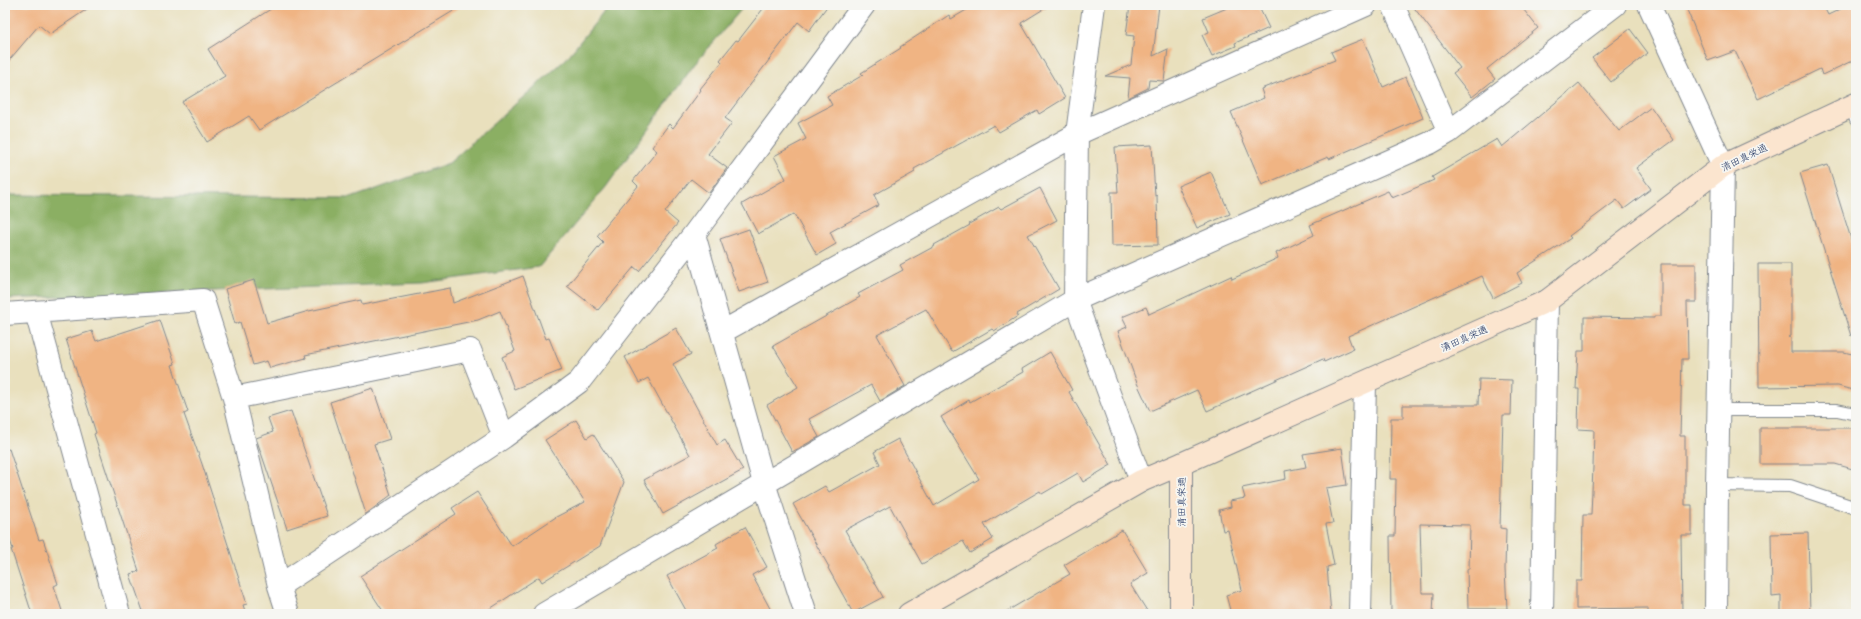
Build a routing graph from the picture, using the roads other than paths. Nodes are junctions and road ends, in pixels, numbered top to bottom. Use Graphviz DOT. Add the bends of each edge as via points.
graph roads {
  1 [pos="864,5"];
  2 [pos="1094,5"];
  3 [pos="1366,5"];
  4 [pos="1393,5"];
  5 [pos="1615,5"];
  6 [pos="1648,5"];
  7 [pos="1855,110"];
  8 [pos="1449,132"];
  9 [pos="1077,134"];
  10 [pos="1723,166"];
  11 [pos="694,234"];
  12 [pos="1076,300"];
  13 [pos="1547,301"];
  14 [pos="36,312"];
  15 [pos="5,314"];
  16 [pos="722,332"];
  17 [pos="1365,383"];
  18 [pos="234,398"];
  19 [pos="1718,410"];
  20 [pos="1856,414"];
  21 [pos="504,437"];
  22 [pos="1181,464"];
  23 [pos="1142,481"];
  24 [pos="764,482"];
  25 [pos="1716,485"];
  26 [pos="1856,508"];
  27 [pos="279,586"];
  28 [pos="119,614"];
  29 [pos="288,614"];
  30 [pos="544,614"];
  31 [pos="806,614"];
  32 [pos="909,614"];
  33 [pos="1181,614"];
  34 [pos="1360,614"];
  35 [pos="1542,614"];
  36 [pos="1716,614"];
  1 -- 11 [label="street"];
  2 -- 9 [label="street"];
  3 -- 9 [label="street"];
  4 -- 8 [label="street"];
  5 -- 8 [label="street"];
  6 -- 10 [label="street"];
  7 -- 10 [label="street, 清田真栄通"];
  8 -- 12 [label="street" via="1430,143"];
  9 -- 12 [label="street"];
  9 -- 16 [label="street"];
  10 -- 13 [label="street, 清田真栄通"];
  10 -- 19 [label="street"];
  11 -- 16 [label="street"];
  11 -- 21 [label="street" via="579,382"];
  12 -- 23 [label="street"];
  12 -- 24 [label="street"];
  13 -- 17 [label="street, 清田真栄通"];
  13 -- 35 [label="street"];
  14 -- 15 [label="street"];
  14 -- 18 [label="street" via="203,300"];
  14 -- 28 [label="street"];
  16 -- 24 [label="street"];
  17 -- 22 [label="street, 清田真栄通"];
  17 -- 34 [label="street"];
  18 -- 21 [label="street" via="470,350"];
  18 -- 27 [label="street"];
  19 -- 20 [label="lane" via="1837,410"];
  19 -- 25 [label="street"];
  21 -- 27 [label="street"];
  22 -- 23 [label="street"];
  22 -- 33 [label="street, 清田真栄通"];
  23 -- 32 [label="street"];
  24 -- 30 [label="street"];
  24 -- 31 [label="street"];
  25 -- 26 [label="lane" via="1790,486"];
  25 -- 36 [label="street"];
  27 -- 29 [label="street"];
}
